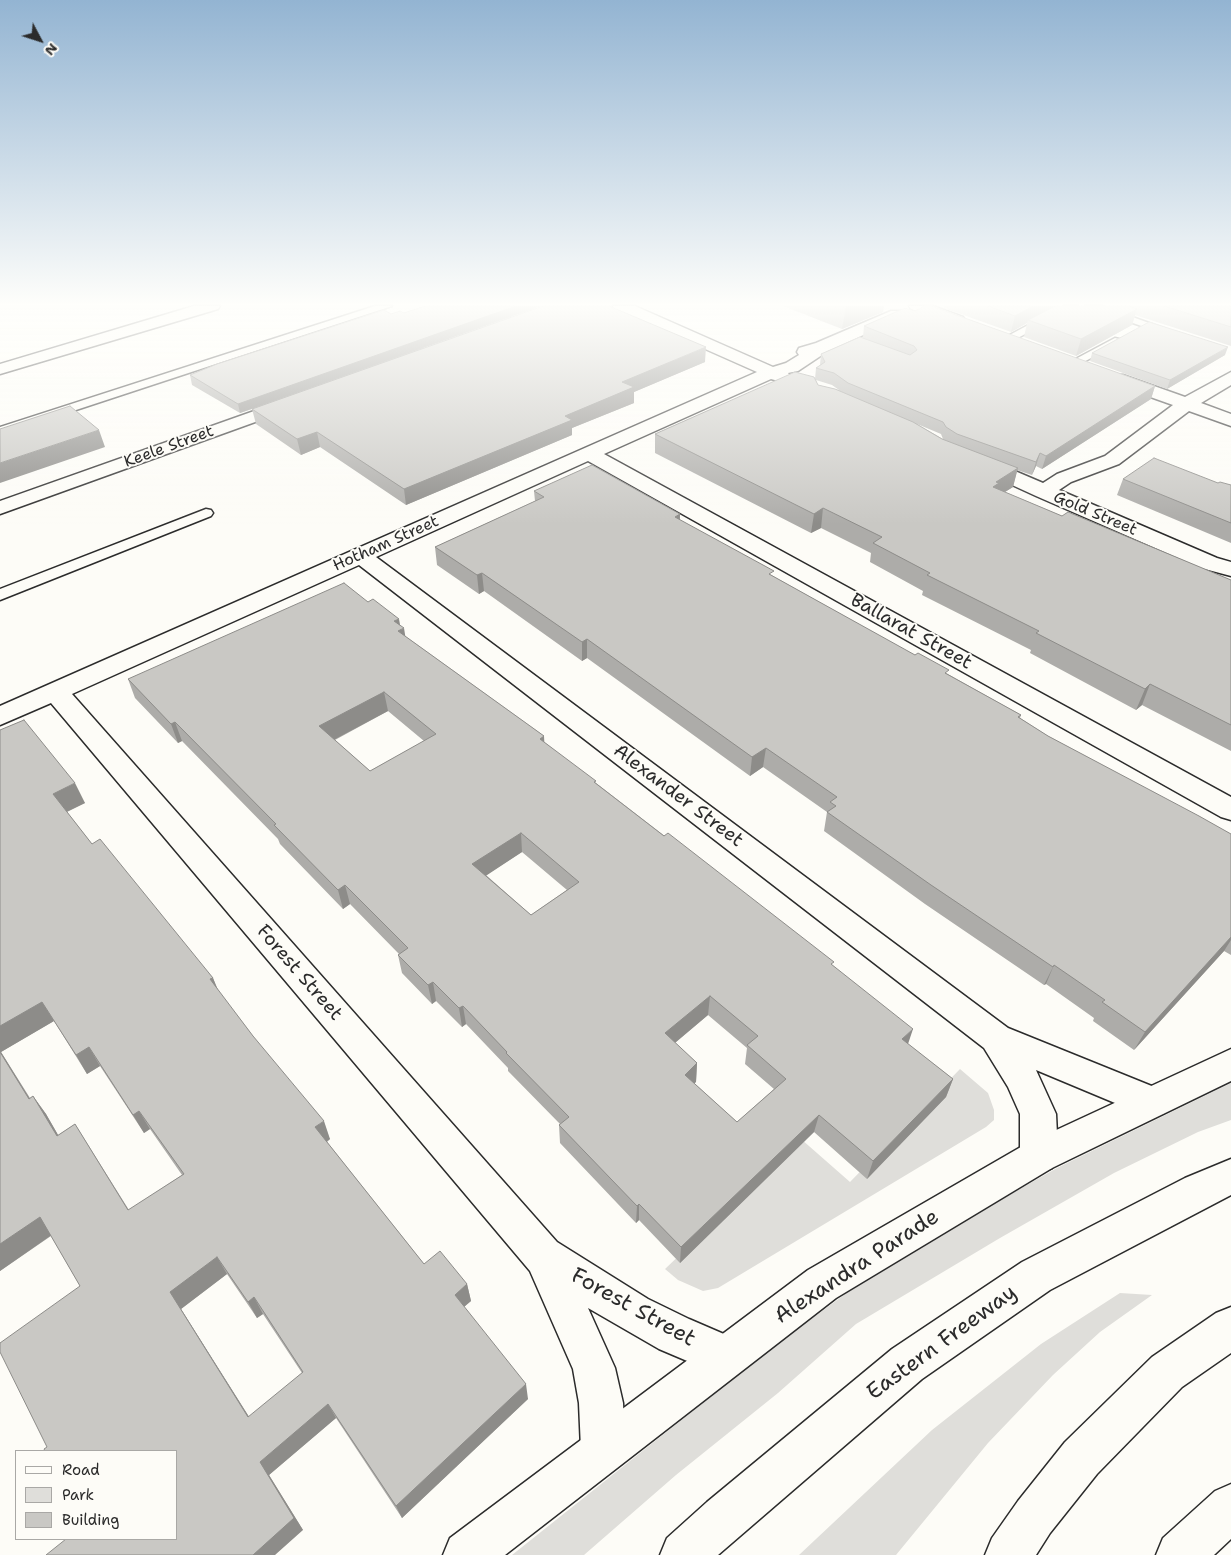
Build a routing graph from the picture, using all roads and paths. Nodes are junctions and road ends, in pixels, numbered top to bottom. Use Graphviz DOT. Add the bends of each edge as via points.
graph roads {
  1 [pos="162,379"];
  2 [pos="757,379"];
  3 [pos="787,379"];
  4 [pos="1118,379"];
  5 [pos="1229,379"];
  6 [pos="797,383"];
  7 [pos="305,398"];
  8 [pos="1188,404"];
  9 [pos="1231,420"];
  10 [pos="0,431"];
  11 [pos="590,454"];
  12 [pos="972,459"];
  13 [pos="1112,460"];
  14 [pos="1043,492"];
  15 [pos="1063,500"];
  16 [pos="0,508"];
  17 [pos="206,513"];
  18 [pos="360,555"];
  19 [pos="1209,563"];
  20 [pos="1231,569"];
  21 [pos="1231,577"];
  22 [pos="0,595"];
  23 [pos="55,691"];
  24 [pos="0,716"];
  25 [pos="1231,810"];
  26 [pos="996,1038"];
  27 [pos="1231,1064"];
  28 [pos="1151,1102"];
  29 [pos="1039,1156"];
  30 [pos="1231,1176"];
  31 [pos="543,1256"];
  32 [pos="1231,1328"];
  33 [pos="725,1356"];
  34 [pos="603,1449"];
  35 [pos="1231,1507"];
  36 [pos="467,1555"];
  37 [pos="684,1555"];
  38 [pos="1009,1555"];
  39 [pos="1180,1555"];
  1 -- 10 [label="lane"];
  2 -- 11 [label="main road, Hotham Street"];
  3 -- 6 [label="main road"];
  4 -- 8 [label="main road"];
  5 -- 8 [label="main road"];
  7 -- 16 [label="main road, Keele Street"];
  8 -- 9 [label="main road"];
  8 -- 13 [label="main road"];
  11 -- 18 [label="main road, Hotham Street"];
  11 -- 25 [label="main road, Ballarat Street"];
  12 -- 14 [label="main road, Gold Street"];
  13 -- 14 [label="main road" via="1064,478"];
  13 -- 15 [label="main road" via="1084,487"];
  14 -- 15 [label="main road, Gold Street"];
  15 -- 19 [label="main road, Gold Street"];
  17 -- 22 [label="lane"];
  18 -- 23 [label="main road, Hotham Street"];
  18 -- 26 [label="main road, Alexander Street"];
  19 -- 20 [label="main road, Gold Street"];
  19 -- 21 [label="main road, Gold Street"];
  23 -- 24 [label="main road, Hotham Street"];
  23 -- 31 [label="main road, Forest Street"];
  26 -- 28 [label="main road, Alexander Street"];
  26 -- 29 [label="main road, Alexander Street" via="1022,1078 1038,1114"];
  27 -- 28 [label="main road, Alexandra Parade"];
  28 -- 29 [label="main road, Alexandra Parade"];
  29 -- 33 [label="main road, Alexandra Parade" via="822,1284"];
  30 -- 37 [label="main road, Eastern Freeway" via="1036,1276 907,1364 723,1518"];
  31 -- 33 [label="main road, Forest Street" via="634,1313"];
  31 -- 34 [label="main road, Forest Street" via="594,1368 601,1403"];
  32 -- 38 [label="main road" via="1167,1372 1081,1458 1034,1517"];
  33 -- 34 [label="main road, Alexandra Parade"];
  34 -- 36 [label="main road, Alexandra Parade"];
  35 -- 39 [label="main road"];
}
